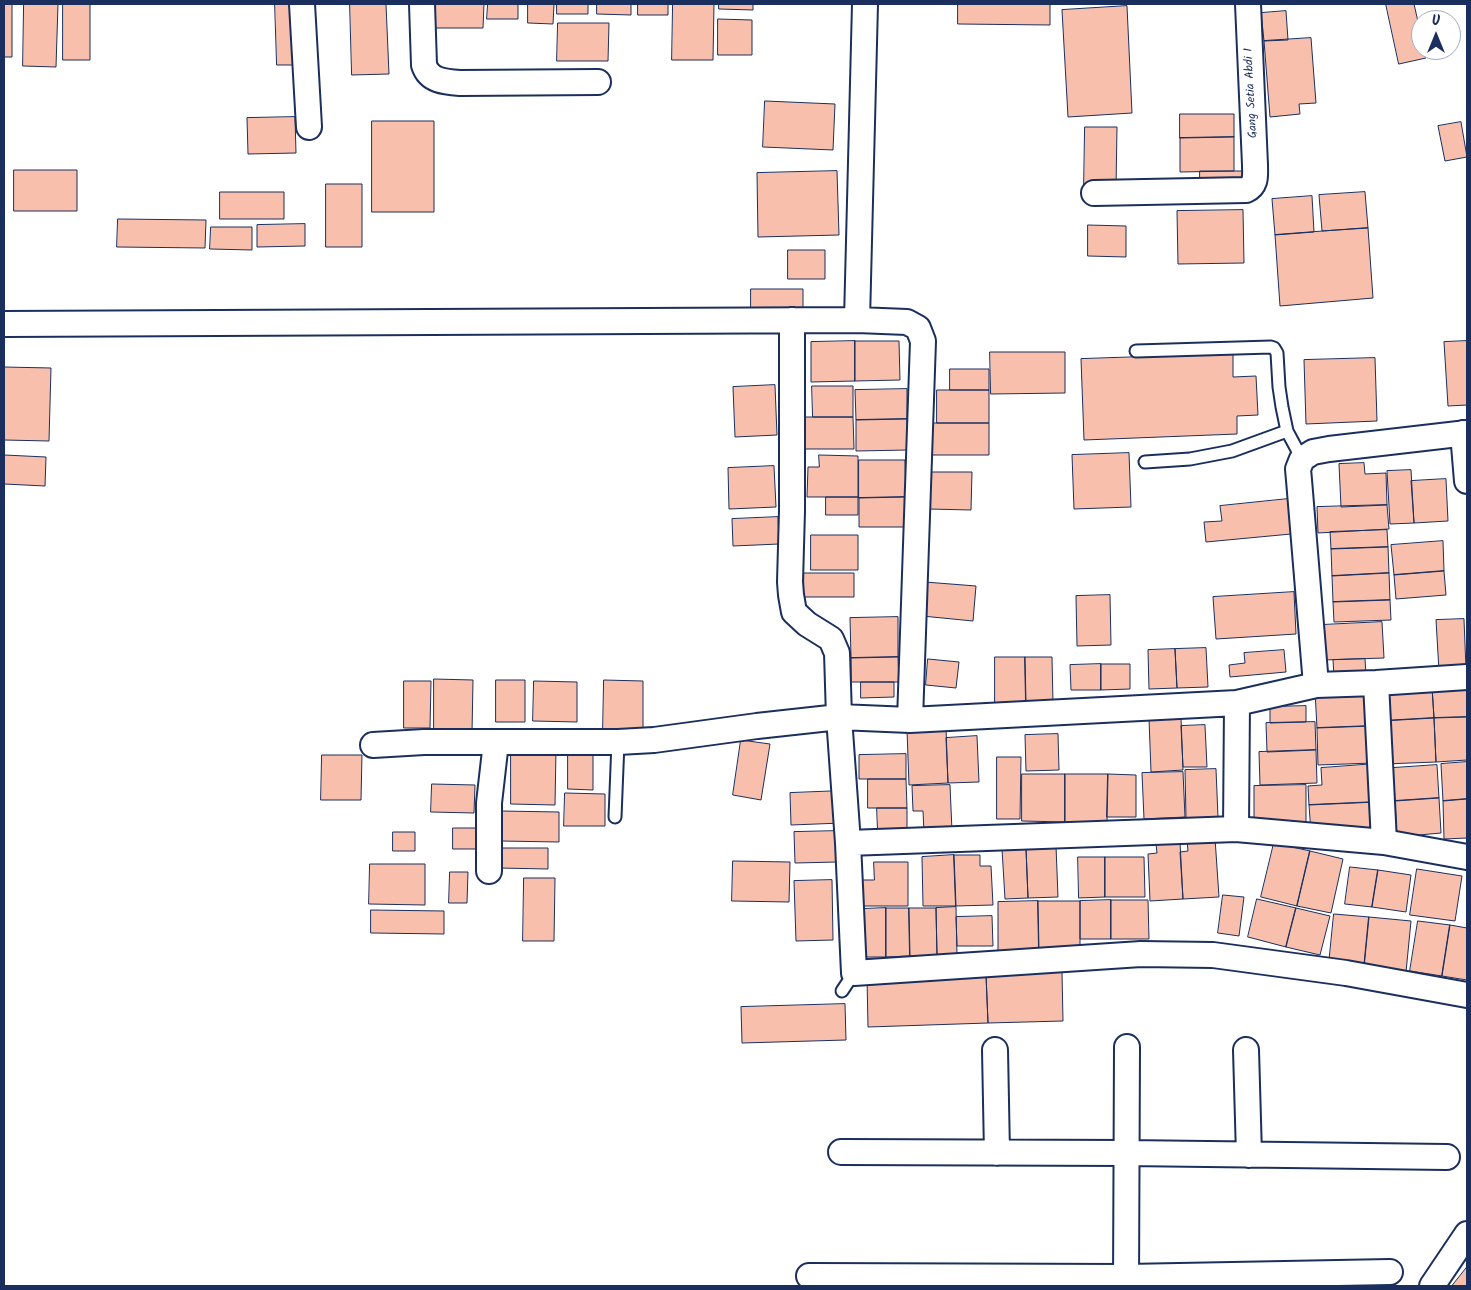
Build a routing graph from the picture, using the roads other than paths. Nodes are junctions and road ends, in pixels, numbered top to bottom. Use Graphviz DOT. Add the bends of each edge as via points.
graph roads {
  1 [pos="302,4"];
  2 [pos="422,4"];
  3 [pos="865,4"];
  4 [pos="1248,4"];
  5 [pos="598,82"];
  6 [pos="309,128"];
  7 [pos="1094,193"];
  8 [pos="792,320"];
  9 [pos="857,320"];
  10 [pos="4,324"];
  11 [pos="1136,351"];
  12 [pos="1287,432"];
  13 [pos="1465,433"];
  14 [pos="1302,458"];
  15 [pos="1145,462"];
  16 [pos="1467,481"];
  17 [pos="1467,676"];
  18 [pos="1376,683"];
  19 [pos="1316,685"];
  20 [pos="1237,703"];
  21 [pos="839,717"];
  22 [pos="910,720"];
  23 [pos="496,742"];
  24 [pos="618,742"];
  25 [pos="373,746"];
  26 [pos="615,817"];
  27 [pos="1236,829"];
  28 [pos="1384,842"];
  29 [pos="848,843"];
  30 [pos="1467,857"];
  31 [pos="489,871"];
  32 [pos="1467,995"];
  33 [pos="1127,1047"];
  34 [pos="995,1050"];
  35 [pos="1246,1050"];
  36 [pos="841,1152"];
  37 [pos="997,1153"];
  38 [pos="1126,1154"];
  39 [pos="1249,1155"];
  40 [pos="1447,1157"];
  41 [pos="1467,1234"];
  42 [pos="1390,1272"];
  43 [pos="809,1276"];
  44 [pos="1126,1282"];
  45 [pos="1432,1286"];
  1 -- 6 [label="street"];
  2 -- 5 [label="street" via="424,65 429,74 439,80 460,83"];
  3 -- 9 [label="street"];
  4 -- 7 [label="street, Gang Setia Abdi I" via="1255,165 1252,187 1246,190"];
  8 -- 9 [label="street"];
  8 -- 10 [label="street"];
  8 -- 21 [label="street" via="790,595 794,612 831,639 837,653"];
  9 -- 22 [label="street" via="908,322 918,328 923,341"];
  11 -- 12 [label="lane" via="1274,348"];
  12 -- 14 [label="lane"];
  12 -- 15 [label="lane" via="1232,451 1190,459"];
  13 -- 14 [label="street" via="1329,449"];
  13 -- 16 [label="street"];
  14 -- 19 [label="street" via="1298,468"];
  17 -- 18 [label="street"];
  18 -- 19 [label="street"];
  18 -- 28 [label="street"];
  19 -- 20 [label="street"];
  20 -- 22 [label="street"];
  20 -- 27 [label="street"];
  21 -- 22 [label="street"];
  21 -- 24 [label="street"];
  21 -- 29 [label="street"];
  23 -- 24 [label="street"];
  23 -- 25 [label="street"];
  23 -- 31 [label="street" via="489,803"];
  24 -- 26 [label="lane"];
  27 -- 28 [label="street"];
  27 -- 29 [label="street"];
  28 -- 30 [label="street"];
  29 -- 32 [label="street" via="848,982 1141,954 1213,955 1346,973"];
  33 -- 38 [label="street"];
  34 -- 37 [label="street"];
  35 -- 39 [label="street"];
  36 -- 37 [label="street"];
  37 -- 38 [label="street"];
  38 -- 39 [label="street"];
  38 -- 44 [label="street"];
  39 -- 40 [label="street"];
  41 -- 45 [label="street"];
  42 -- 44 [label="street"];
  43 -- 44 [label="street"];
}
